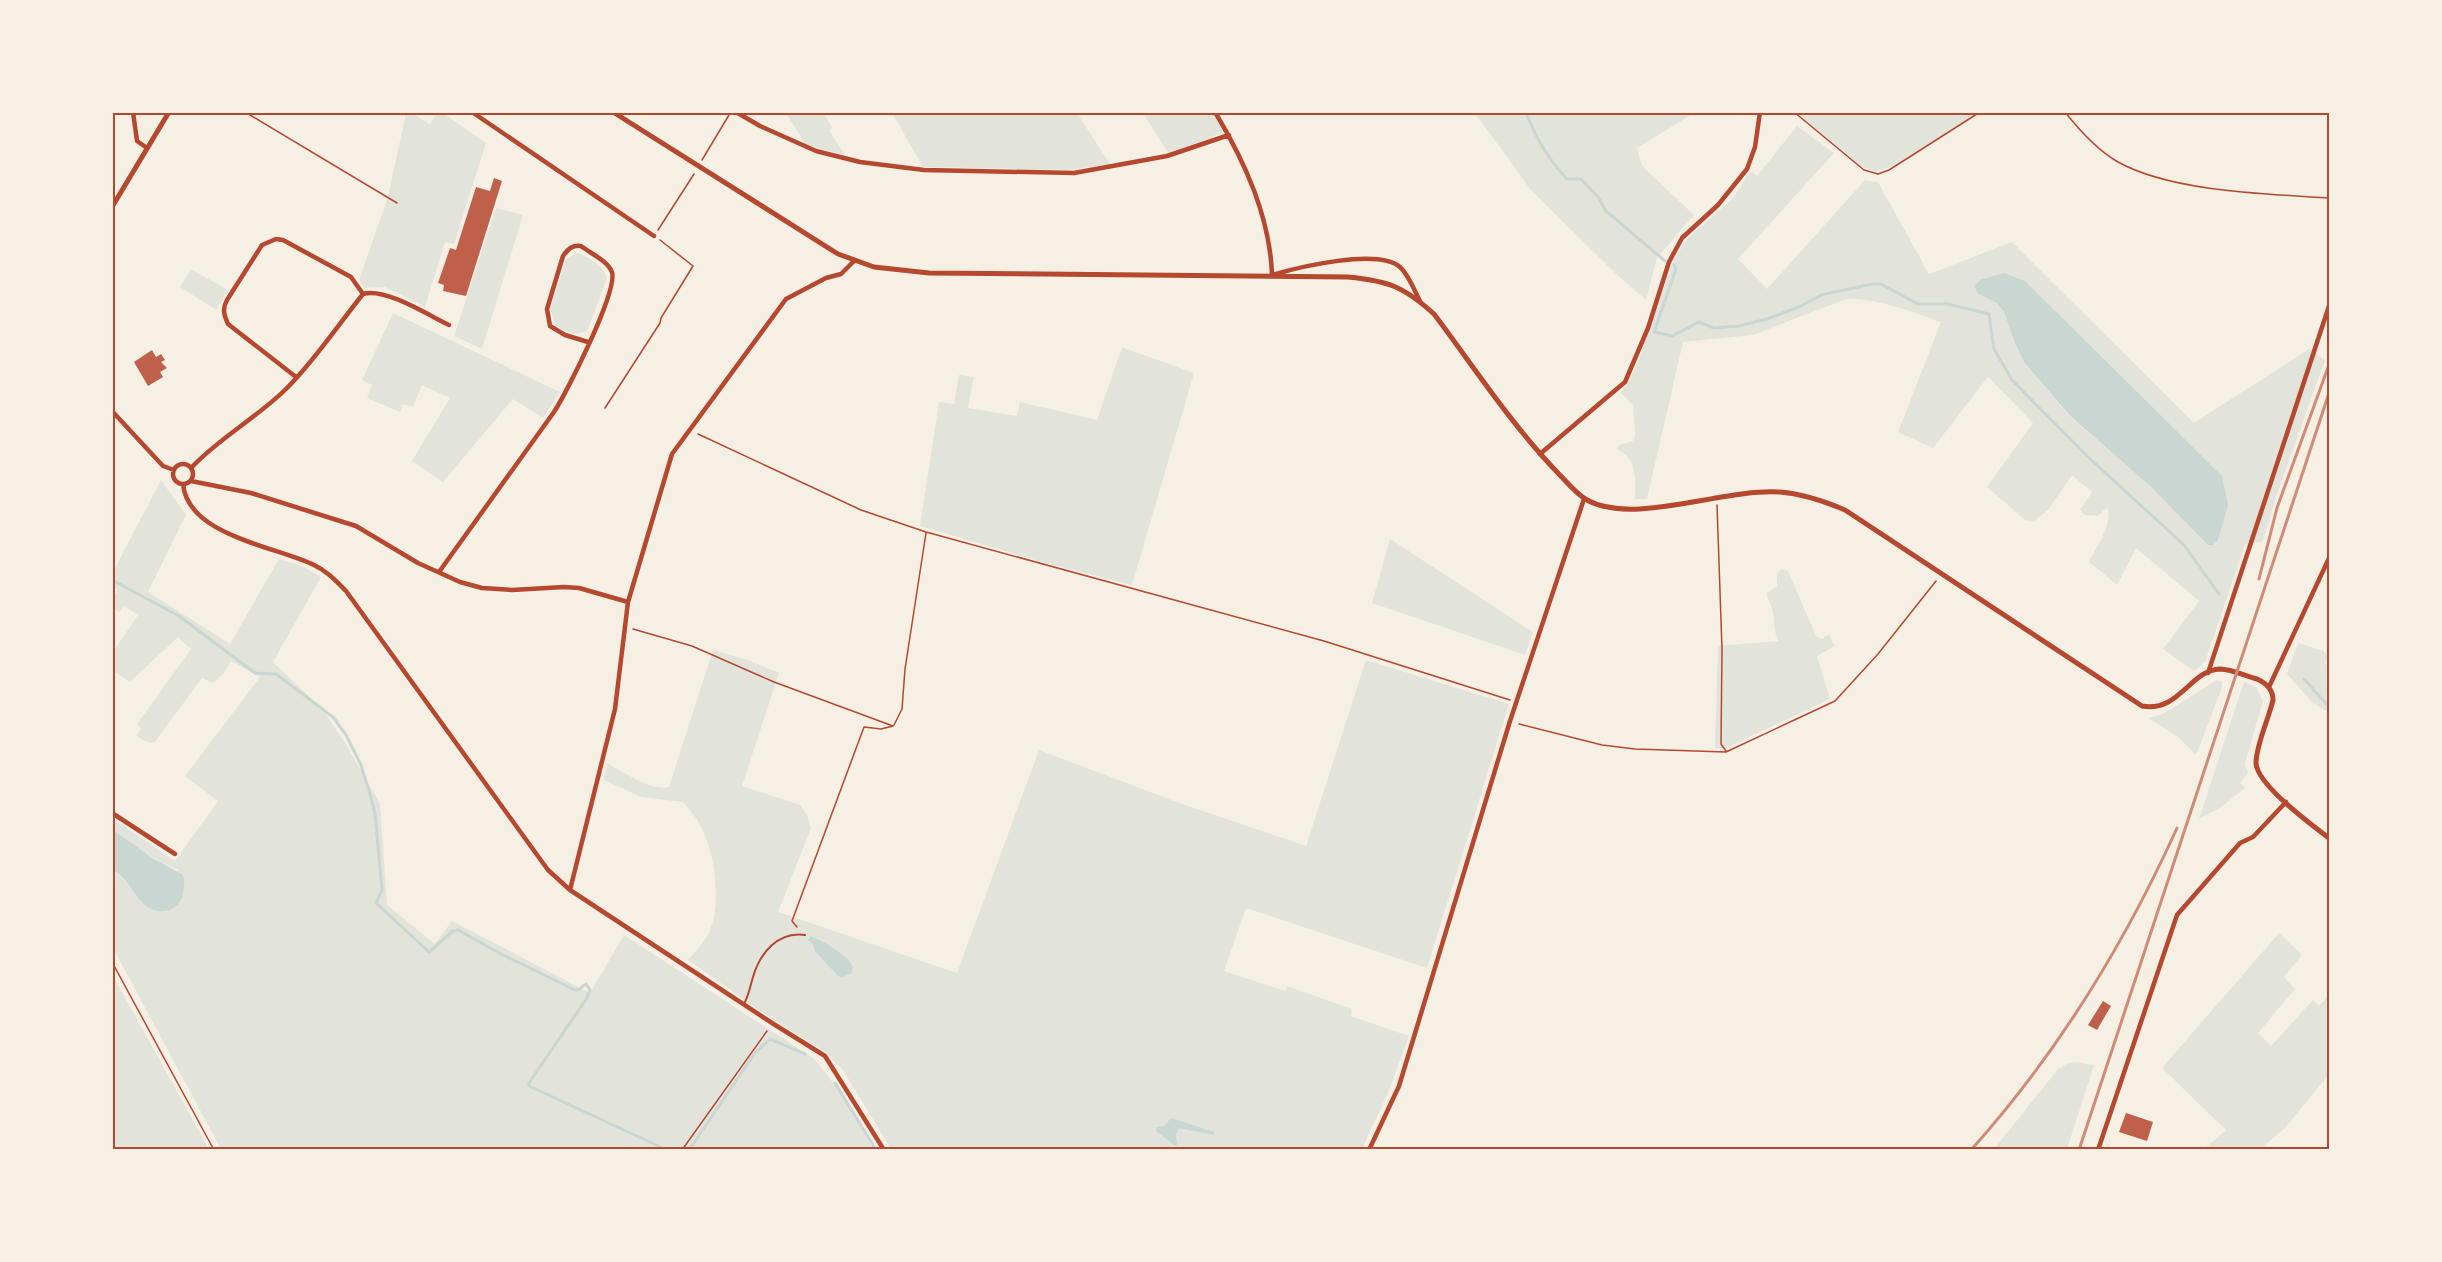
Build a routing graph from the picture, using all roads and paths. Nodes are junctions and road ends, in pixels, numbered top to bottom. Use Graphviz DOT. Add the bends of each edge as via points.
graph roads {
  1 [pos="133,112"];
  2 [pos="169,112"];
  3 [pos="245,112"];
  4 [pos="472,112"];
  5 [pos="613,112"];
  6 [pos="730,112"];
  7 [pos="736,112"];
  8 [pos="1215,112"];
  9 [pos="1760,112"];
  10 [pos="1794,112"];
  11 [pos="1980,112"];
  12 [pos="2065,112"];
  13 [pos="1229,135"];
  14 [pos="147,148"];
  15 [pos="698,166"];
  16 [pos="2330,198"];
  17 [pos="397,203"];
  18 [pos="112,207"];
  19 [pos="654,236"];
  20 [pos="854,261"];
  21 [pos="1272,276"];
  22 [pos="363,294"];
  23 [pos="1421,303"];
  24 [pos="2330,303"];
  25 [pos="449,325"];
  26 [pos="588,342"];
  27 [pos="296,377"];
  28 [pos="605,408"];
  29 [pos="112,411"];
  30 [pos="689,429"];
  31 [pos="1540,454"];
  32 [pos="190,468"];
  33 [pos="174,470"];
  34 [pos="191,481"];
  35 [pos="183,484"];
  36 [pos="1717,497"];
  37 [pos="1584,499"];
  38 [pos="926,532"];
  39 [pos="2330,556"];
  40 [pos="439,572"];
  41 [pos="1942,573"];
  42 [pos="628,602"];
  43 [pos="625,627"];
  44 [pos="2208,673"];
  45 [pos="2269,687"];
  46 [pos="1517,702"];
  47 [pos="1510,721"];
  48 [pos="893,726"];
  49 [pos="1726,752"];
  50 [pos="2286,802"];
  51 [pos="112,813"];
  52 [pos="2330,839"];
  53 [pos="175,854"];
  54 [pos="570,890"];
  55 [pos="805,934"];
  56 [pos="112,962"];
  57 [pos="744,1004"];
  58 [pos="772,1023"];
  59 [pos="214,1149"];
  60 [pos="682,1149"];
  61 [pos="884,1149"];
  62 [pos="1369,1149"];
  63 [pos="2098,1149"];
  1 -- 14 [label="street" via="137,141"];
  2 -- 14 [label="street"];
  3 -- 17 [label="path"];
  4 -- 19 [label="street"];
  5 -- 15 [label="street"];
  6 -- 15 [label="path"];
  7 -- 13 [label="street" via="816,152 924,170 1074,173 1167,156"];
  8 -- 13 [label="street"];
  9 -- 31 [label="street" via="1747,169 1718,205 1682,238 1669,261 1648,328 1625,382"];
  10 -- 11 [label="path" via="1864,171 1878,174"];
  12 -- 16 [label="path" via="2101,151 2150,176 2222,189"];
  13 -- 21 [label="street" via="1260,206 1272,257"];
  14 -- 18 [label="street"];
  15 -- 19 [label="path"];
  15 -- 20 [label="street"];
  19 -- 28 [label="path" via="693,266"];
  20 -- 21 [label="street" via="896,271 929,273"];
  20 -- 30 [label="street" via="841,274 786,299"];
  21 -- 23 [label="street" via="1379,280"];
  21 -- 23 [label="street" via="1295,268 1361,258 1394,262 1402,268"];
  22 -- 25 [label="street" via="382,294"];
  22 -- 27 [label="street"];
  22 -- 27 [label="street" via="351,277 283,240 262,245 223,308 228,324"];
  23 -- 31 [label="street" via="1434,314"];
  24 -- 44 [label="street"];
  26 -- 26 [label="street" via="614,282 613,274 609,266 575,245 563,256 547,309 550,326"];
  26 -- 40 [label="street" via="567,392"];
  27 -- 32 [label="street" via="246,424 231,431"];
  29 -- 33 [label="street" via="164,466"];
  30 -- 38 [label="path" via="861,510"];
  30 -- 42 [label="street" via="666,468"];
  31 -- 37 [label="street"];
  32 -- 33 [label="street" via="182,464"];
  32 -- 34 [label="street" via="194,474"];
  33 -- 35 [label="street" via="175,480"];
  34 -- 35 [label="street"];
  34 -- 40 [label="street" via="251,493 356,526"];
  35 -- 54 [label="street" via="189,505 209,523 231,535 313,564 346,591 548,870"];
  36 -- 37 [label="street" via="1632,510 1612,510"];
  36 -- 41 [label="street" via="1779,492 1825,501"];
  36 -- 49 [label="path" via="1721,744"];
  37 -- 46 [label="street"];
  38 -- 46 [label="path" via="1324,641"];
  38 -- 48 [label="path" via="902,709"];
  39 -- 45 [label="street"];
  40 -- 42 [label="street" via="482,588 571,588"];
  41 -- 44 [label="street" via="2142,706 2162,707"];
  41 -- 49 [label="path" via="1878,654 1834,701"];
  42 -- 43 [label="street"];
  43 -- 48 [label="path" via="692,646 774,682"];
  43 -- 54 [label="street" via="615,709"];
  44 -- 45 [label="street" via="2226,670"];
  45 -- 50 [label="street" via="2273,700 2256,763 2262,781"];
  46 -- 47 [label="street"];
  47 -- 49 [label="path" via="1602,745"];
  47 -- 62 [label="street" via="1399,1086"];
  48 -- 55 [label="path" via="864,727 792,921"];
  50 -- 52 [label="street"];
  50 -- 63 [label="street" via="2253,837 2240,843 2177,915"];
  51 -- 53 [label="street"];
  54 -- 57 [label="street"];
  55 -- 57 [label="lane" via="779,938 771,944 753,975"];
  56 -- 59 [label="path"];
  57 -- 58 [label="street"];
  58 -- 60 [label="path"];
  58 -- 61 [label="street" via="825,1056"];
}
